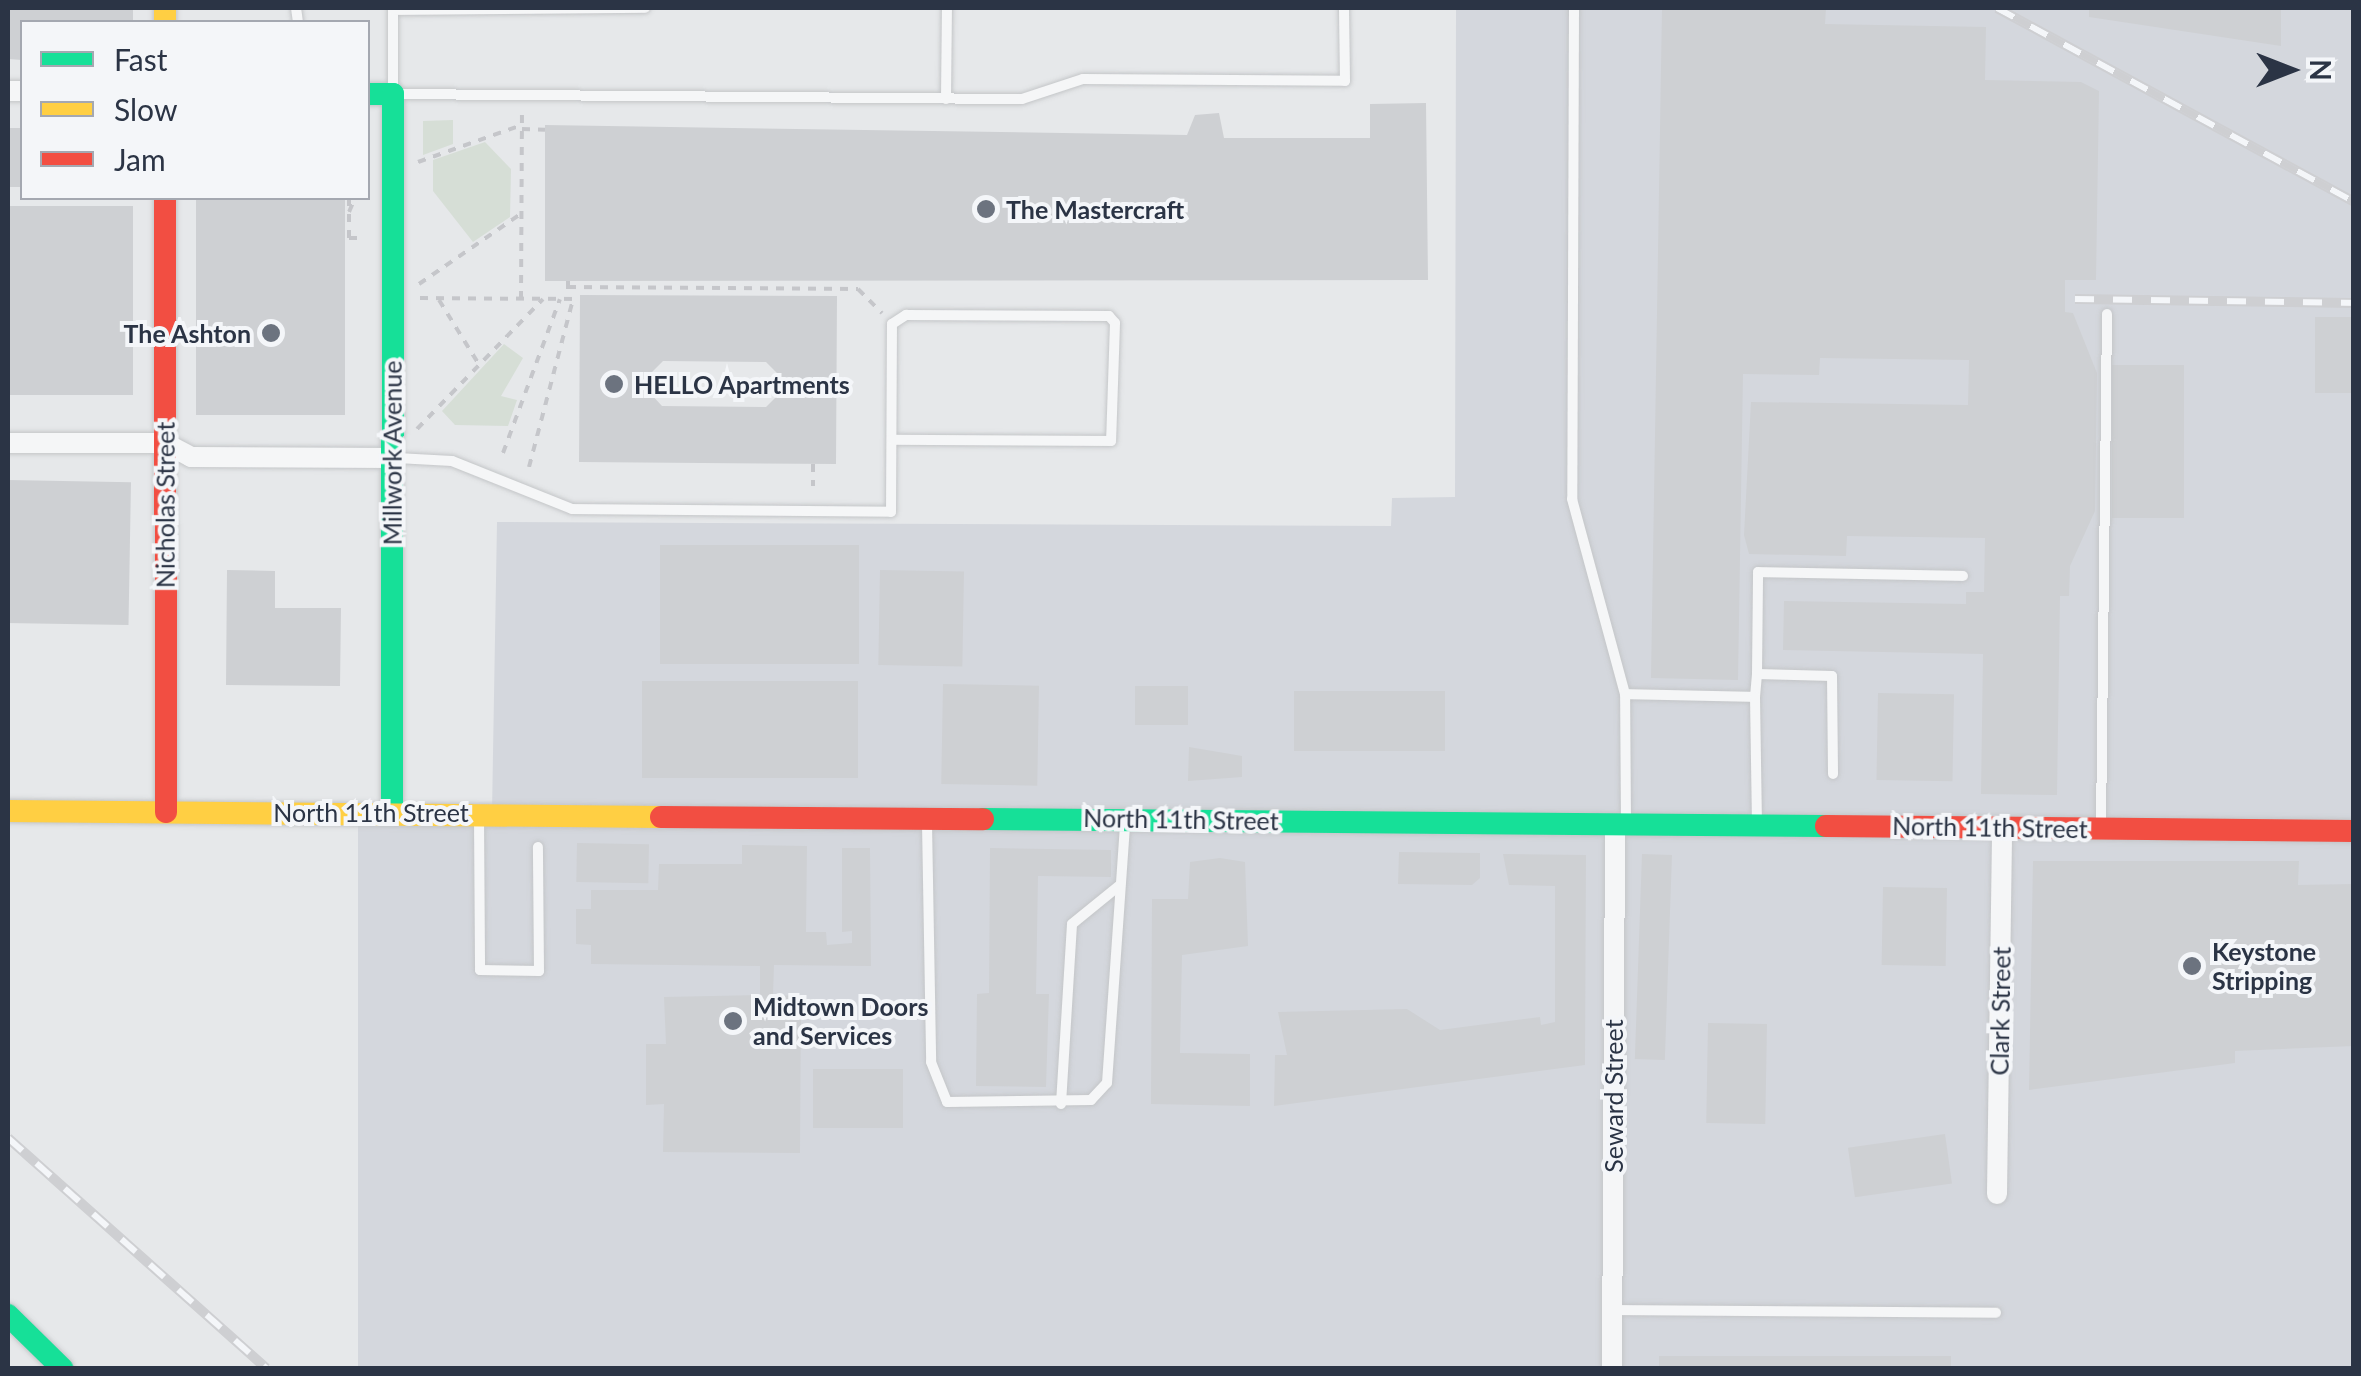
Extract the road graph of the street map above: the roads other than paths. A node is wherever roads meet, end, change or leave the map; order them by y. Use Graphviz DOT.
graph roads {
  1 [pos="645,8"];
  2 [pos="947,8"];
  3 [pos="1344,8"];
  4 [pos="1574,8"];
  5 [pos="393,9"];
  6 [pos="370,94"];
  7 [pos="393,94"];
  8 [pos="946,99"];
  9 [pos="165,200"];
  10 [pos="2106,314"];
  11 [pos="892,440"];
  12 [pos="8,443"];
  13 [pos="165,443"];
  14 [pos="391,458"];
  15 [pos="1963,576"];
  16 [pos="1757,674"];
  17 [pos="1625,694"];
  18 [pos="1755,697"];
  19 [pos="1834,774"];
  20 [pos="8,811"];
  21 [pos="166,812"];
  22 [pos="392,812"];
  23 [pos="479,812"];
  24 [pos="927,816"];
  25 [pos="1126,818"];
  26 [pos="1620,824"];
  27 [pos="1757,825"];
  28 [pos="2002,827"];
  29 [pos="2101,828"];
  30 [pos="2354,830"];
  31 [pos="538,847"];
  32 [pos="1120,885"];
  33 [pos="1061,1104"];
  34 [pos="1997,1194"];
  35 [pos="1612,1310"];
  36 [pos="1996,1313"];
  37 [pos="8,1316"];
  38 [pos="62,1368"];
  39 [pos="1612,1368"];
  1 -- 5 [label="lane"];
  2 -- 8 [label="lane"];
  3 -- 8 [label="lane"];
  4 -- 17 [label="lane"];
  5 -- 7 [label="lane"];
  6 -- 7 [label="main road"];
  7 -- 8 [label="lane"];
  7 -- 14 [label="main road, Millwork Avenue"];
  9 -- 13 [label="main road, Nicholas Street"];
  10 -- 29 [label="lane"];
  11 -- 11 [label="lane"];
  11 -- 14 [label="lane"];
  12 -- 13 [label="street"];
  13 -- 14 [label="street"];
  13 -- 21 [label="main road, Nicholas Street"];
  14 -- 22 [label="main road, Millwork Avenue"];
  15 -- 16 [label="lane"];
  16 -- 18 [label="lane"];
  16 -- 19 [label="lane"];
  17 -- 18 [label="lane"];
  17 -- 26 [label="lane"];
  18 -- 27 [label="lane"];
  20 -- 21 [label="main road, North 11th Street"];
  21 -- 22 [label="main road, North 11th Street"];
  22 -- 23 [label="main road, North 11th Street"];
  23 -- 24 [label="main road, North 11th Street"];
  23 -- 31 [label="lane"];
  24 -- 25 [label="main road, North 11th Street"];
  24 -- 33 [label="lane"];
  25 -- 26 [label="main road, North 11th Street"];
  25 -- 32 [label="lane"];
  26 -- 27 [label="main road, North 11th Street"];
  26 -- 35 [label="street, Seward Street"];
  27 -- 28 [label="main road, North 11th Street"];
  28 -- 29 [label="main road, North 11th Street"];
  28 -- 34 [label="street, Clark Street"];
  29 -- 30 [label="main road, North 11th Street"];
  32 -- 33 [label="lane"];
  32 -- 33 [label="lane"];
  35 -- 36 [label="lane"];
  35 -- 39 [label="street, Seward Street"];
  37 -- 38 [label="main road"];
}
